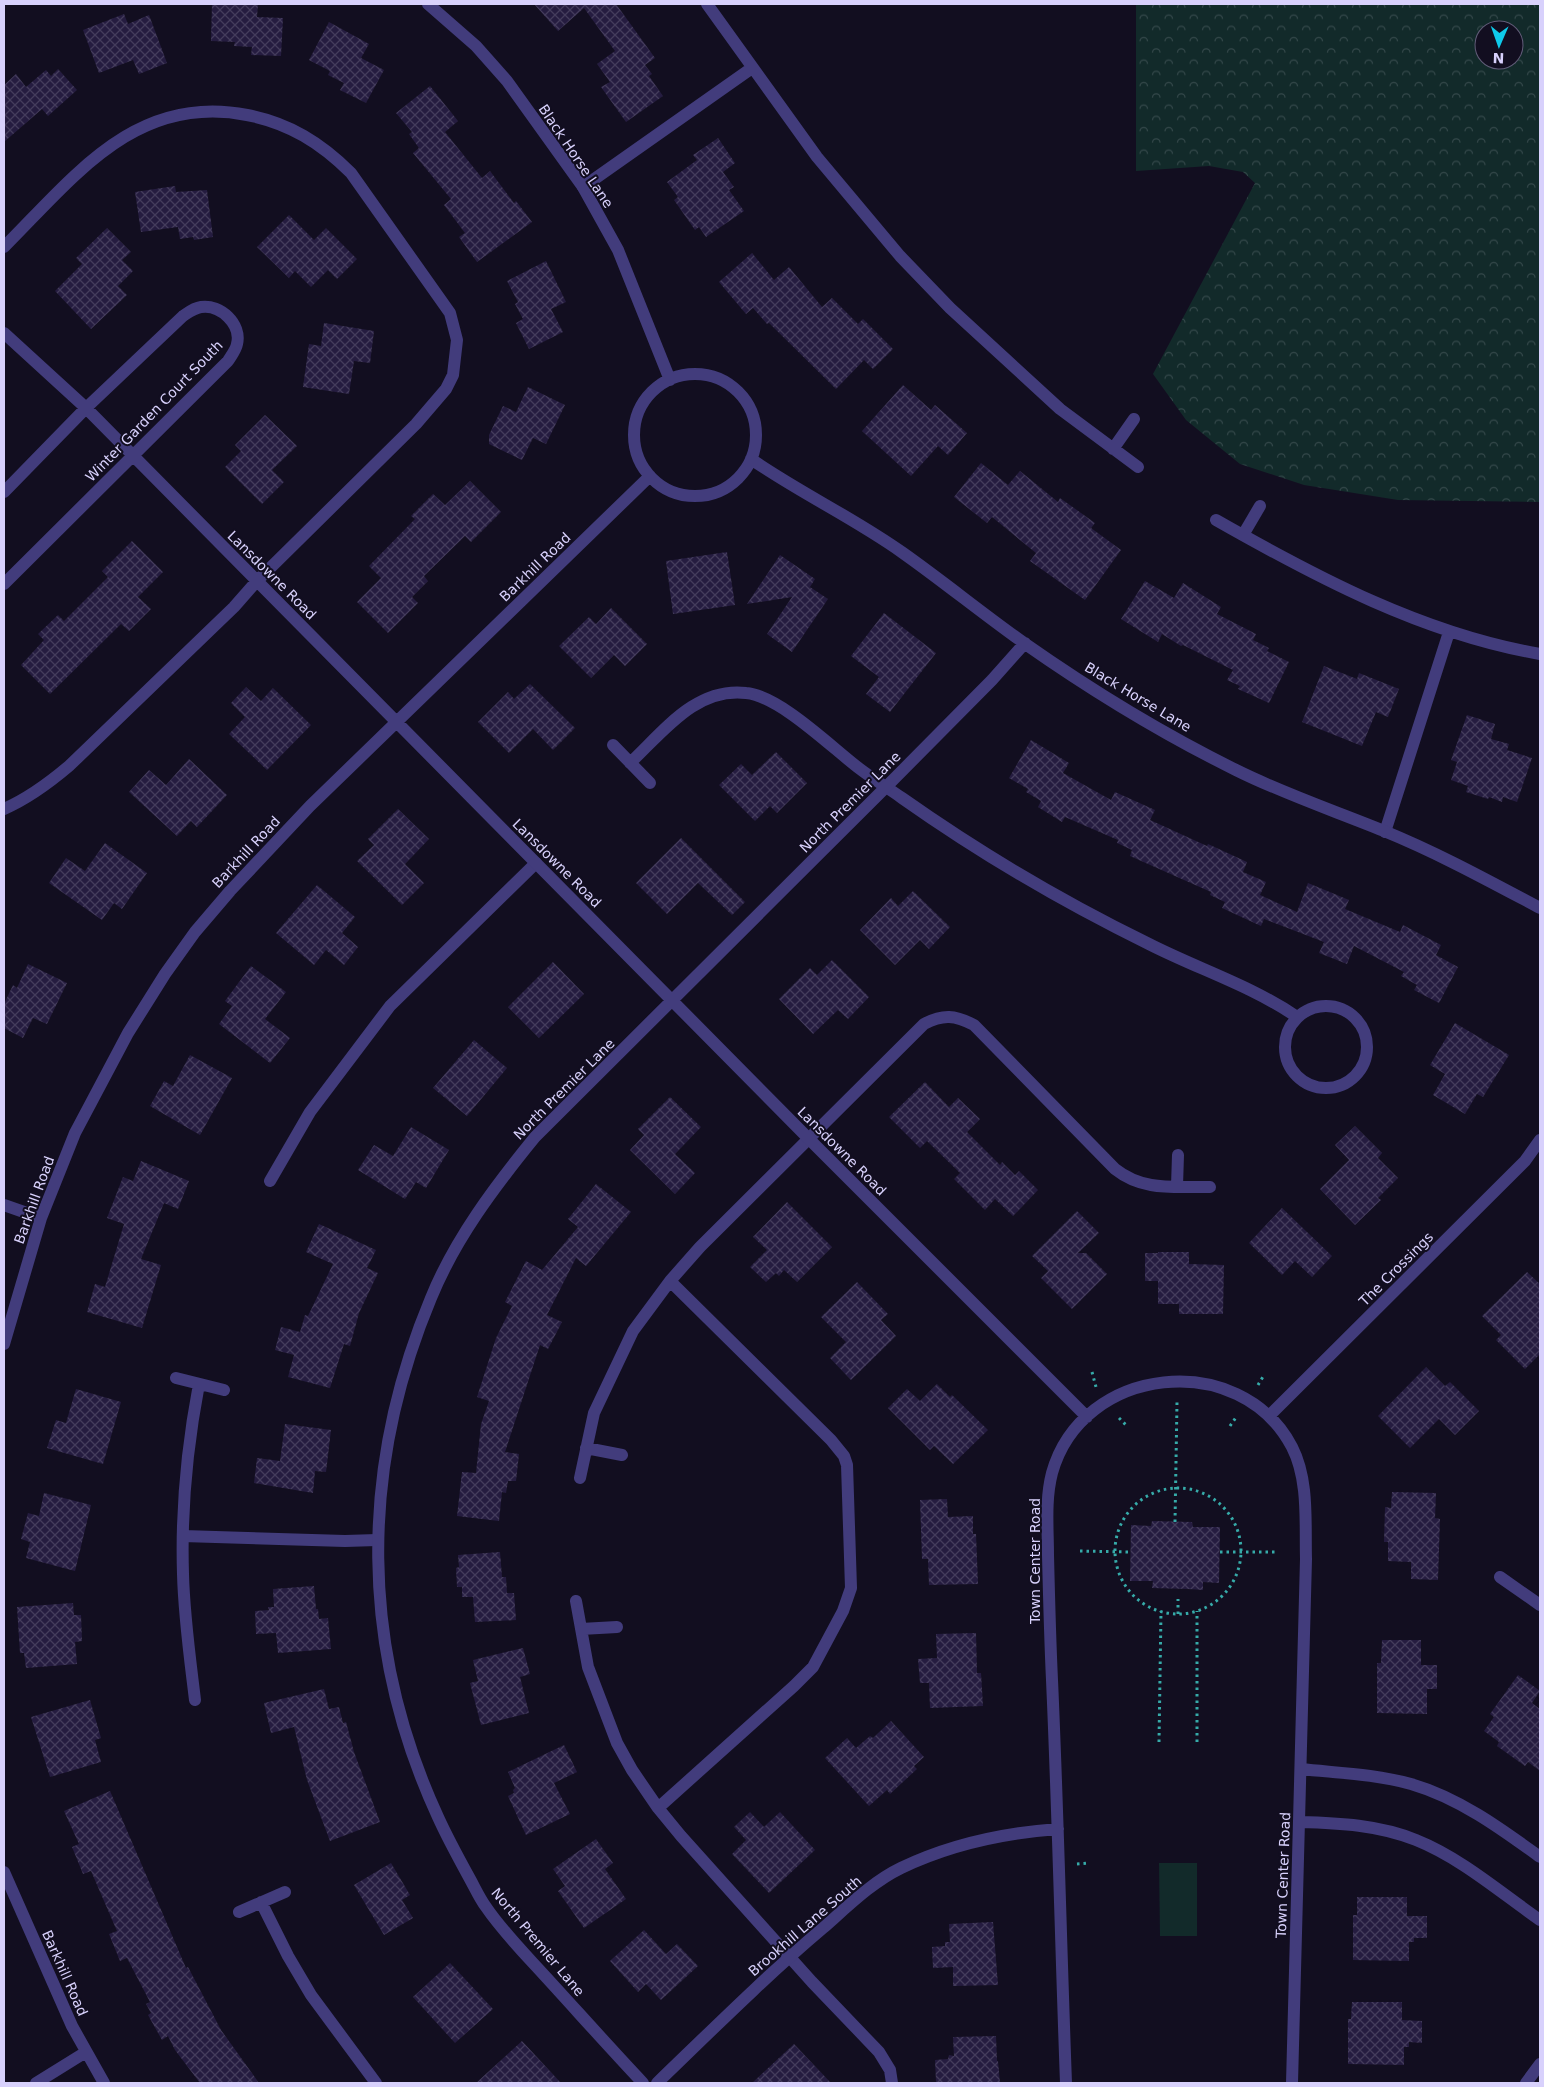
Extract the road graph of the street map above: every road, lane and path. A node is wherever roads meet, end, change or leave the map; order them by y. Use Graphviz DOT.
graph roads {
  1 [pos="428,4"];
  2 [pos="707,4"];
  3 [pos="752,68"];
  4 [pos="583,188"];
  5 [pos="4,247"];
  6 [pos="4,333"];
  7 [pos="670,380"];
  8 [pos="86,408"];
  9 [pos="1134,419"];
  10 [pos="1113,449"];
  11 [pos="133,456"];
  12 [pos="751,459"];
  13 [pos="1138,467"];
  14 [pos="650,476"];
  15 [pos="4,492"];
  16 [pos="1260,506"];
  17 [pos="1216,520"];
  18 [pos="1243,536"];
  19 [pos="256,582"];
  20 [pos="4,584"];
  21 [pos="1449,632"];
  22 [pos="1025,644"];
  23 [pos="1540,654"];
  24 [pos="396,721"];
  25 [pos="612,745"];
  26 [pos="630,763"];
  27 [pos="650,783"];
  28 [pos="886,787"];
  29 [pos="4,809"];
  30 [pos="1385,832"];
  31 [pos="536,863"];
  32 [pos="1540,908"];
  33 [pos="672,1001"];
  34 [pos="1297,1017"];
  35 [pos="808,1139"];
  36 [pos="1540,1140"];
  37 [pos="1178,1155"];
  38 [pos="270,1181"];
  39 [pos="1177,1186"];
  40 [pos="1210,1187"];
  41 [pos="4,1205"];
  42 [pos="41,1218"];
  43 [pos="670,1280"];
  44 [pos="4,1344"];
  45 [pos="1092,1372"];
  46 [pos="1264,1375"];
  47 [pos="176,1378"];
  48 [pos="199,1384"];
  49 [pos="1096,1387"];
  50 [pos="1255,1388"];
  51 [pos="224,1390"];
  52 [pos="1177,1396"];
  53 [pos="1239,1413"];
  54 [pos="1269,1416"];
  55 [pos="1087,1417"];
  56 [pos="1230,1426"];
  57 [pos="586,1448"];
  58 [pos="622,1455"];
  59 [pos="580,1478"];
  60 [pos="1177,1488"];
  61 [pos="1175,1522"];
  62 [pos="183,1536"];
  63 [pos="377,1540"];
  64 [pos="1115,1551"];
  65 [pos="1080,1552"];
  66 [pos="1131,1552"];
  67 [pos="1220,1552"];
  68 [pos="1241,1552"];
  69 [pos="1275,1552"];
  70 [pos="1500,1577"];
  71 [pos="1178,1599"];
  72 [pos="576,1601"];
  73 [pos="1540,1605"];
  74 [pos="1161,1611"];
  75 [pos="1196,1611"];
  76 [pos="1178,1614"];
  77 [pos="616,1627"];
  78 [pos="581,1629"];
  79 [pos="195,1700"];
  80 [pos="1159,1742"];
  81 [pos="1196,1742"];
  82 [pos="1301,1769"];
  83 [pos="658,1808"];
  84 [pos="1300,1822"];
  85 [pos="1058,1829"];
  86 [pos="1540,1857"];
  87 [pos="4,1872"];
  88 [pos="285,1892"];
  89 [pos="261,1902"];
  90 [pos="238,1912"];
  91 [pos="1540,1920"];
  92 [pos="790,1956"];
  93 [pos="86,2052"];
  94 [pos="1540,2064"];
  95 [pos="36,2083"];
  96 [pos="104,2083"];
  97 [pos="376,2083"];
  98 [pos="643,2083"];
  99 [pos="657,2083"];
  100 [pos="892,2083"];
  101 [pos="1066,2083"];
  102 [pos="1292,2083"];
  103 [pos="1526,2083"];
  1 -- 4 [label="street, Black Horse Lane"];
  2 -- 3 [label="street"];
  3 -- 4 [label="street"];
  3 -- 10 [label="street"];
  4 -- 7 [label="street, Black Horse Lane"];
  5 -- 19 [label="street"];
  6 -- 8 [label="street, Lansdowne Road"];
  7 -- 12 [label="street"];
  7 -- 14 [label="street"];
  8 -- 11 [label="street, Lansdowne Road"];
  8 -- 11 [label="street, Winter Garden Court South"];
  8 -- 15 [label="street, Winter Garden Court South"];
  9 -- 10 [label="street"];
  10 -- 13 [label="street"];
  11 -- 19 [label="street, Lansdowne Road"];
  11 -- 20 [label="street, Winter Garden Court South"];
  12 -- 14 [label="street"];
  12 -- 22 [label="street, Black Horse Lane"];
  14 -- 24 [label="street, Barkhill Road"];
  16 -- 18 [label="street"];
  17 -- 18 [label="street"];
  18 -- 21 [label="street"];
  19 -- 24 [label="street, Lansdowne Road"];
  19 -- 29 [label="street"];
  21 -- 23 [label="street"];
  21 -- 30 [label="street"];
  22 -- 28 [label="street, North Premier Lane"];
  22 -- 30 [label="street, Black Horse Lane"];
  24 -- 31 [label="street, Lansdowne Road"];
  24 -- 42 [label="street, Barkhill Road"];
  25 -- 26 [label="street"];
  26 -- 27 [label="street"];
  26 -- 28 [label="street"];
  28 -- 33 [label="street, North Premier Lane"];
  28 -- 34 [label="street"];
  30 -- 32 [label="street, Black Horse Lane"];
  31 -- 33 [label="street, Lansdowne Road"];
  31 -- 38 [label="street"];
  33 -- 35 [label="street, Lansdowne Road"];
  33 -- 63 [label="street, North Premier Lane"];
  34 -- 34 [label="street"];
  35 -- 39 [label="street"];
  35 -- 43 [label="street"];
  35 -- 55 [label="street, Lansdowne Road"];
  36 -- 54 [label="street, The Crossings"];
  37 -- 39 [label="street"];
  39 -- 40 [label="street"];
  41 -- 42 [label="street"];
  42 -- 44 [label="street, Barkhill Road"];
  43 -- 57 [label="street"];
  43 -- 83 [label="street"];
  45 -- 49 [label="path"];
  46 -- 50 [label="path"];
  47 -- 48 [label="street"];
  48 -- 51 [label="street"];
  48 -- 62 [label="street"];
  52 -- 60 [label="path"];
  53 -- 56 [label="path"];
  54 -- 55 [label="street, Town Center Road"];
  54 -- 82 [label="street, Town Center Road"];
  55 -- 85 [label="street, Town Center Road"];
  57 -- 58 [label="street"];
  57 -- 59 [label="street"];
  60 -- 61 [label="path"];
  60 -- 64 [label="path"];
  60 -- 68 [label="path"];
  62 -- 63 [label="street"];
  62 -- 79 [label="street"];
  63 -- 98 [label="street, North Premier Lane"];
  64 -- 65 [label="path"];
  64 -- 66 [label="path"];
  64 -- 74 [label="path"];
  67 -- 68 [label="path"];
  68 -- 69 [label="path"];
  68 -- 75 [label="path"];
  70 -- 73 [label="street"];
  71 -- 76 [label="path"];
  72 -- 78 [label="street"];
  74 -- 76 [label="path"];
  74 -- 80 [label="path"];
  75 -- 76 [label="path"];
  75 -- 81 [label="path"];
  77 -- 78 [label="street"];
  78 -- 83 [label="street"];
  82 -- 84 [label="street, Town Center Road"];
  82 -- 86 [label="street"];
  83 -- 92 [label="street"];
  84 -- 91 [label="street"];
  84 -- 102 [label="street, Town Center Road"];
  85 -- 92 [label="street, Brookhill Lane South"];
  85 -- 101 [label="street, Town Center Road"];
  87 -- 93 [label="street, Barkhill Road"];
  88 -- 89 [label="street"];
  89 -- 90 [label="street"];
  89 -- 97 [label="street"];
  92 -- 99 [label="street, Brookhill Lane South"];
  92 -- 100 [label="street"];
  93 -- 95 [label="street"];
  93 -- 96 [label="street, Barkhill Road"];
  94 -- 103 [label="street"];
}
